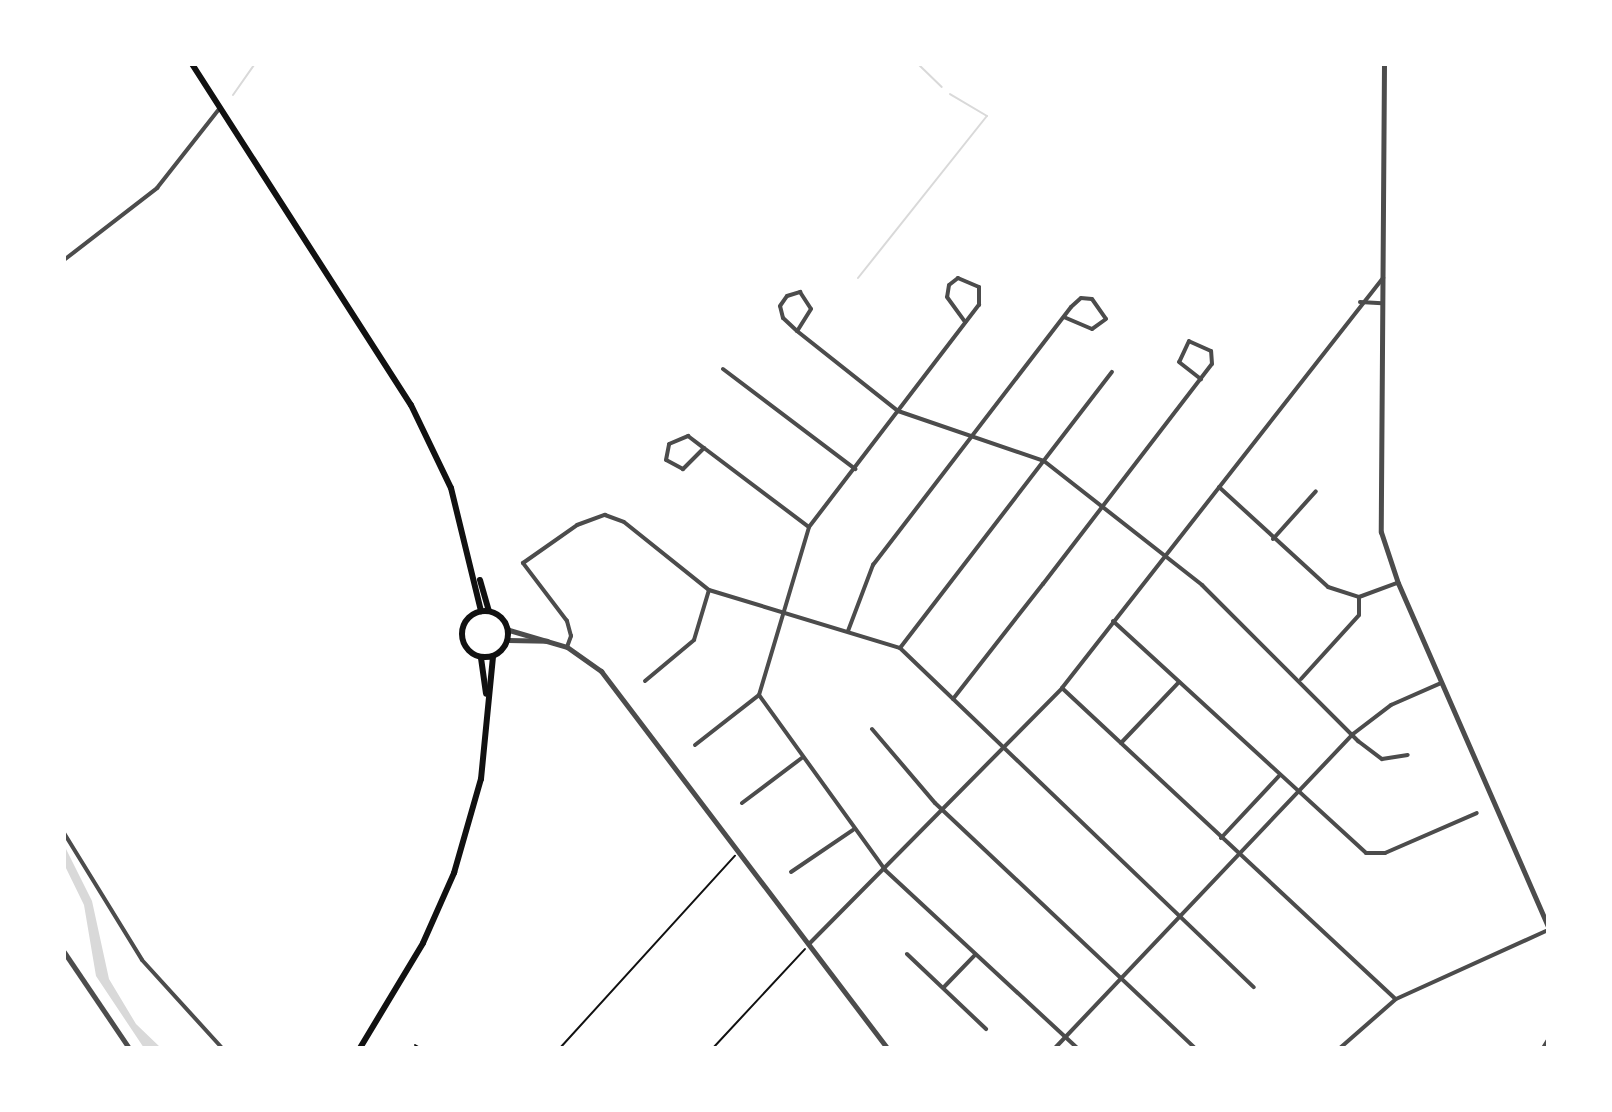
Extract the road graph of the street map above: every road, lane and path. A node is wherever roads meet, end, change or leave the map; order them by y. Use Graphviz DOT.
graph roads {
  1 [pos="192,64"];
  2 [pos="1384,64"];
  3 [pos="220,108"];
  4 [pos="64,260"];
  5 [pos="1383,278"];
  6 [pos="1360,302"];
  7 [pos="1384,303"];
  8 [pos="1064,317"];
  9 [pos="965,322"];
  10 [pos="797,331"];
  11 [pos="723,369"];
  12 [pos="1112,372"];
  13 [pos="1201,379"];
  14 [pos="898,411"];
  15 [pos="972,435"];
  16 [pos="704,448"];
  17 [pos="1044,461"];
  18 [pos="855,469"];
  19 [pos="1219,487"];
  20 [pos="1316,491"];
  21 [pos="1104,505"];
  22 [pos="809,527"];
  23 [pos="1273,539"];
  24 [pos="1166,554"];
  25 [pos="1398,583"];
  26 [pos="709,590"];
  27 [pos="1359,597"];
  28 [pos="485,611"];
  29 [pos="783,612"];
  30 [pos="1113,621"];
  31 [pos="509,630"];
  32 [pos="848,631"];
  33 [pos="508,640"];
  34 [pos="552,641"];
  35 [pos="567,647"];
  36 [pos="900,648"];
  37 [pos="493,657"];
  38 [pos="481,658"];
  39 [pos="1301,679"];
  40 [pos="645,681"];
  41 [pos="1179,682"];
  42 [pos="1441,683"];
  43 [pos="1062,688"];
  44 [pos="759,695"];
  45 [pos="953,699"];
  46 [pos="487,706"];
  47 [pos="872,729"];
  48 [pos="1353,734"];
  49 [pos="1121,743"];
  50 [pos="695,745"];
  51 [pos="1005,750"];
  52 [pos="1408,755"];
  53 [pos="803,757"];
  54 [pos="1279,776"];
  55 [pos="1297,792"];
  56 [pos="742,803"];
  57 [pos="944,811"];
  58 [pos="1477,813"];
  59 [pos="853,830"];
  60 [pos="64,833"];
  61 [pos="1221,838"];
  62 [pos="739,853"];
  63 [pos="1239,854"];
  64 [pos="885,870"];
  65 [pos="791,872"];
  66 [pos="1180,917"];
  67 [pos="1548,928"];
  68 [pos="809,944"];
  69 [pos="64,952"];
  70 [pos="907,954"];
  71 [pos="975,955"];
  72 [pos="1121,978"];
  73 [pos="944,987"];
  74 [pos="1254,987"];
  75 [pos="1396,999"];
  76 [pos="986,1029"];
  77 [pos="1064,1038"];
  78 [pos="1548,1040"];
  79 [pos="415,1045"];
  80 [pos="129,1048"];
  81 [pos="222,1048"];
  82 [pos="360,1048"];
  83 [pos="420,1048"];
  84 [pos="560,1048"];
  85 [pos="713,1048"];
  86 [pos="887,1048"];
  87 [pos="1055,1048"];
  88 [pos="1077,1048"];
  89 [pos="1195,1048"];
  90 [pos="1340,1048"];
  91 [pos="1543,1048"];
  1 -- 3 [label="main road"];
  2 -- 5 [label="street"];
  3 -- 4 [label="street"];
  3 -- 28 [label="main road"];
  5 -- 6 [label="street"];
  5 -- 7 [label="street"];
  6 -- 7 [label="street"];
  6 -- 19 [label="street"];
  7 -- 25 [label="street"];
  8 -- 8 [label="street"];
  8 -- 15 [label="street"];
  9 -- 9 [label="street"];
  9 -- 14 [label="street"];
  10 -- 10 [label="street"];
  10 -- 14 [label="street"];
  11 -- 18 [label="street"];
  12 -- 17 [label="street"];
  13 -- 13 [label="street"];
  13 -- 21 [label="street"];
  14 -- 15 [label="street"];
  14 -- 18 [label="street"];
  15 -- 17 [label="street"];
  15 -- 32 [label="street"];
  16 -- 16 [label="street"];
  16 -- 22 [label="street"];
  17 -- 21 [label="street"];
  17 -- 36 [label="street"];
  18 -- 22 [label="street"];
  19 -- 23 [label="street"];
  19 -- 24 [label="street"];
  20 -- 23 [label="street"];
  21 -- 24 [label="street"];
  21 -- 45 [label="street"];
  22 -- 29 [label="street"];
  23 -- 27 [label="street"];
  24 -- 30 [label="street"];
  24 -- 39 [label="street"];
  25 -- 27 [label="street"];
  25 -- 42 [label="street"];
  26 -- 29 [label="street"];
  26 -- 35 [label="street"];
  26 -- 40 [label="street"];
  27 -- 39 [label="street"];
  28 -- 31 [label="main road"];
  28 -- 38 [label="main road"];
  29 -- 32 [label="street"];
  29 -- 44 [label="street"];
  30 -- 41 [label="street"];
  30 -- 43 [label="street"];
  31 -- 33 [label="main road"];
  31 -- 34 [label="street"];
  32 -- 36 [label="street"];
  33 -- 34 [label="street"];
  33 -- 37 [label="main road"];
  34 -- 35 [label="street"];
  35 -- 62 [label="street"];
  36 -- 45 [label="street"];
  37 -- 38 [label="main road"];
  37 -- 46 [label="main road"];
  38 -- 46 [label="main road"];
  39 -- 48 [label="street"];
  41 -- 49 [label="street"];
  41 -- 54 [label="street"];
  42 -- 48 [label="street"];
  42 -- 67 [label="street"];
  43 -- 49 [label="street"];
  43 -- 51 [label="street"];
  44 -- 50 [label="street"];
  44 -- 53 [label="street"];
  45 -- 51 [label="street"];
  46 -- 82 [label="main road"];
  47 -- 57 [label="street"];
  48 -- 52 [label="street"];
  48 -- 55 [label="street"];
  49 -- 61 [label="street"];
  51 -- 57 [label="street"];
  51 -- 66 [label="street"];
  53 -- 56 [label="street"];
  53 -- 59 [label="street"];
  54 -- 55 [label="street"];
  54 -- 61 [label="street"];
  55 -- 58 [label="street"];
  55 -- 63 [label="street"];
  57 -- 64 [label="street"];
  57 -- 72 [label="street"];
  59 -- 64 [label="street"];
  59 -- 65 [label="street"];
  60 -- 81 [label="street"];
  61 -- 63 [label="street"];
  62 -- 68 [label="street"];
  62 -- 84 [label="path"];
  63 -- 66 [label="street"];
  63 -- 75 [label="street"];
  64 -- 68 [label="street"];
  64 -- 71 [label="street"];
  66 -- 72 [label="street"];
  66 -- 74 [label="street"];
  67 -- 75 [label="street"];
  68 -- 85 [label="path"];
  68 -- 86 [label="street"];
  69 -- 80 [label="street"];
  70 -- 73 [label="street"];
  71 -- 73 [label="street"];
  71 -- 77 [label="street"];
  72 -- 77 [label="street"];
  72 -- 89 [label="street"];
  73 -- 76 [label="street"];
  75 -- 90 [label="street"];
  77 -- 87 [label="street"];
  77 -- 88 [label="street"];
  78 -- 91 [label="street"];
  79 -- 83 [label="path"];
}
